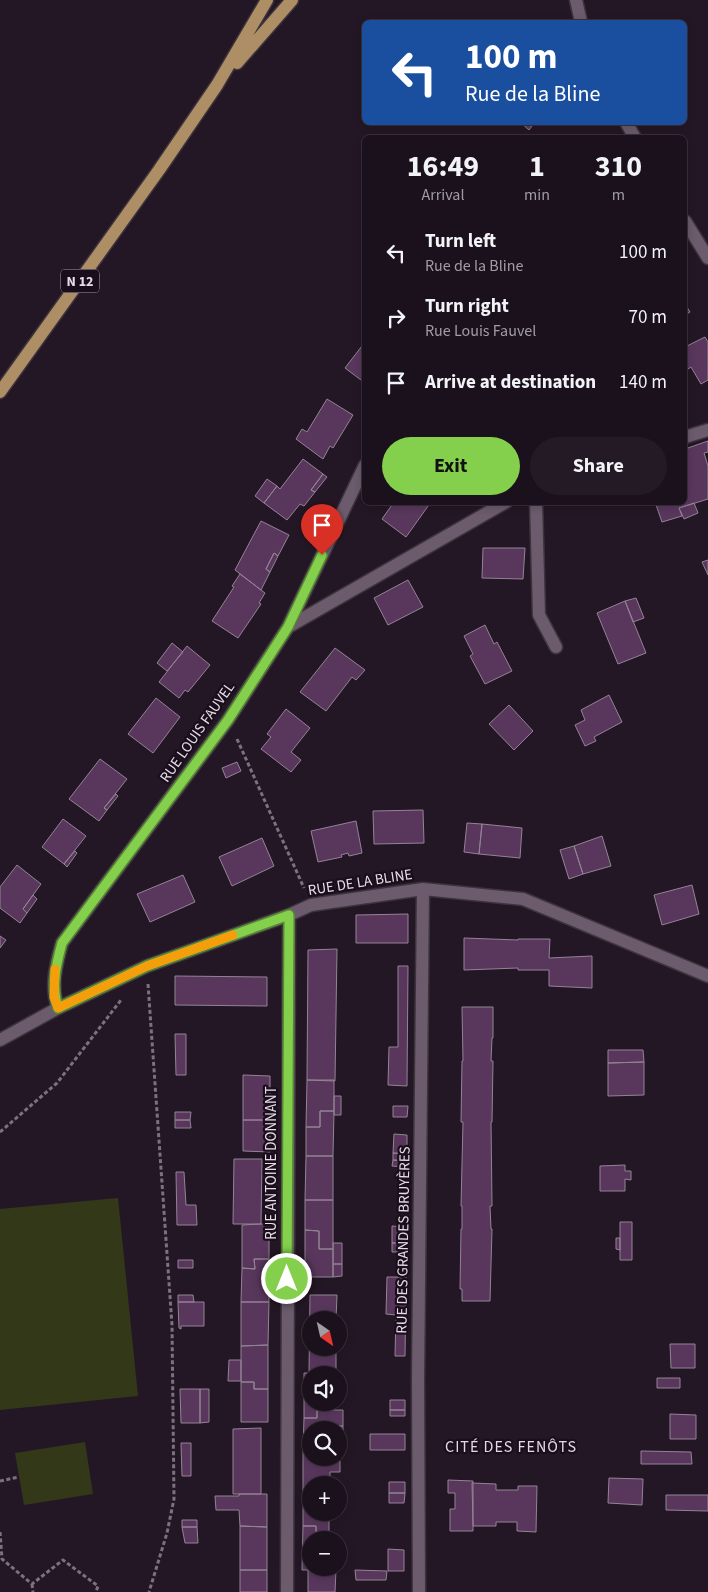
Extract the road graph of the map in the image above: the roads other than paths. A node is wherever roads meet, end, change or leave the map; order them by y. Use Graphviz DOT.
graph roads {
  1 [pos="267,0"];
  2 [pos="292,0"];
  3 [pos="576,0"];
  4 [pos="581,20"];
  5 [pos="217,85"];
  6 [pos="687,224"];
  7 [pos="708,258"];
  8 [pos="0,392"];
  9 [pos="708,430"];
  10 [pos="687,437"];
  11 [pos="362,471"];
  12 [pos="501,505"];
  13 [pos="536,505"];
  14 [pos="288,627"];
  15 [pos="556,647"];
  16 [pos="423,889"];
  17 [pos="289,915"];
  18 [pos="708,976"];
  19 [pos="58,1008"];
  20 [pos="0,1040"];
  21 [pos="287,1592"];
  22 [pos="419,1592"];
  1 -- 5 [label="main road, N 12"];
  2 -- 5 [label="main road, N 12"];
  3 -- 4 [label="street"];
  5 -- 8 [label="main road, N 12"];
  6 -- 7 [label="street"];
  9 -- 10 [label="street"];
  11 -- 14 [label="street, RUE LOUIS FAUVEL"];
  12 -- 14 [label="street"];
  13 -- 15 [label="street"];
  14 -- 19 [label="street, RUE LOUIS FAUVEL"];
  16 -- 17 [label="street, RUE DE LA BLINE"];
  16 -- 18 [label="street, RUE DE LA BLINE"];
  16 -- 22 [label="street, RUE DES GRANDES BRUYÈRES"];
  17 -- 19 [label="street, RUE DE LA BLINE"];
  17 -- 21 [label="street, RUE ANTOINE DONNANT"];
  19 -- 20 [label="street, RUE DE LA BLINE"];
}
